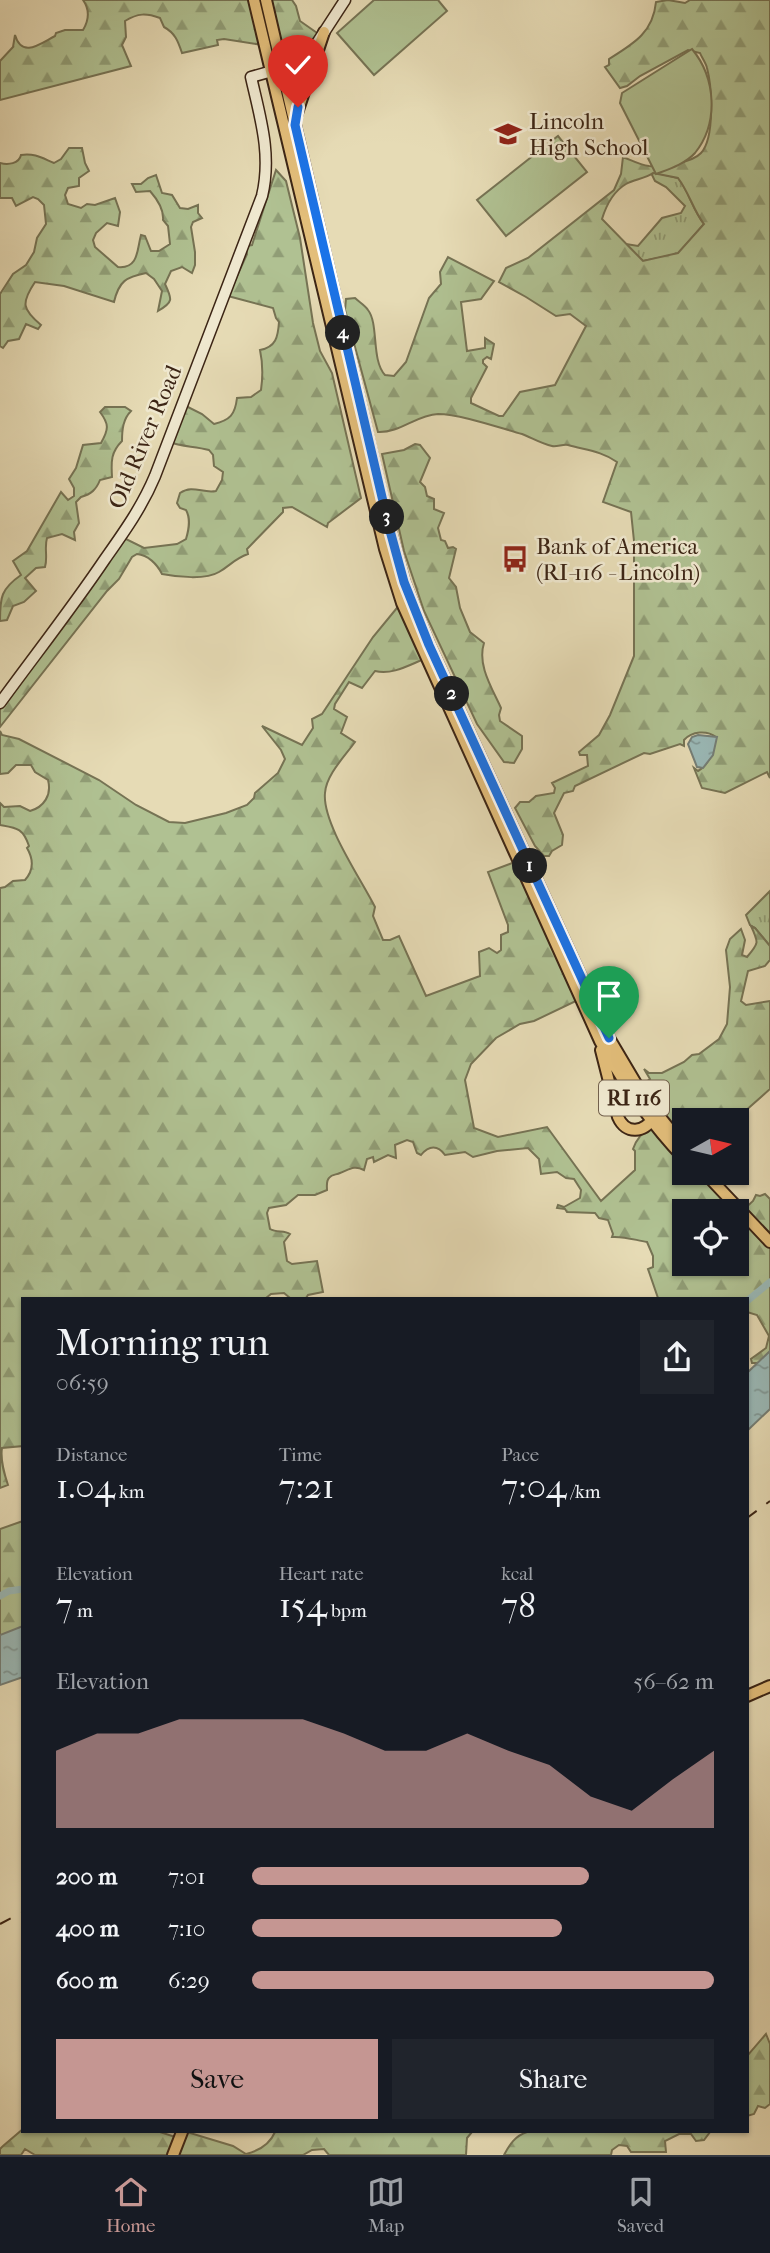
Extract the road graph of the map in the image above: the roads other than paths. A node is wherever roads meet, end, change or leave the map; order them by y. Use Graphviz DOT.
graph roads {
  1 [pos="254,0"];
  2 [pos="266,0"];
  3 [pos="345,0"];
  4 [pos="324,32"];
  5 [pos="277,70"];
  6 [pos="295,125"];
  7 [pos="0,703"];
  8 [pos="534,886"];
  9 [pos="595,1030"];
  10 [pos="653,1116"];
  11 [pos="672,1135"];
  12 [pos="672,1142"];
  13 [pos="716,1185"];
  14 [pos="770,1242"];
  15 [pos="770,1686"];
  16 [pos="749,1695"];
  17 [pos="181,2133"];
  18 [pos="173,2155"];
  1 -- 5 [label="main road, RI 116"];
  2 -- 5 [label="main road, RI 116"];
  3 -- 4 [label="main road"];
  4 -- 5 [label="main road"];
  4 -- 6 [label="main road"];
  5 -- 6 [label="main road, RI 116"];
  5 -- 7 [label="main road, Old River Road"];
  5 -- 8 [label="main road, RI 116"];
  6 -- 8 [label="main road, RI 116"];
  8 -- 9 [label="main road, RI 116"];
  8 -- 10 [label="main road, RI 116"];
  9 -- 10 [label="main road, RI 116"];
  9 -- 10 [label="main road"];
  10 -- 11 [label="main road, RI 116"];
  10 -- 12 [label="main road, RI 116"];
  13 -- 14 [label="main road"];
  15 -- 16 [label="main road"];
  17 -- 18 [label="main road"];
}
